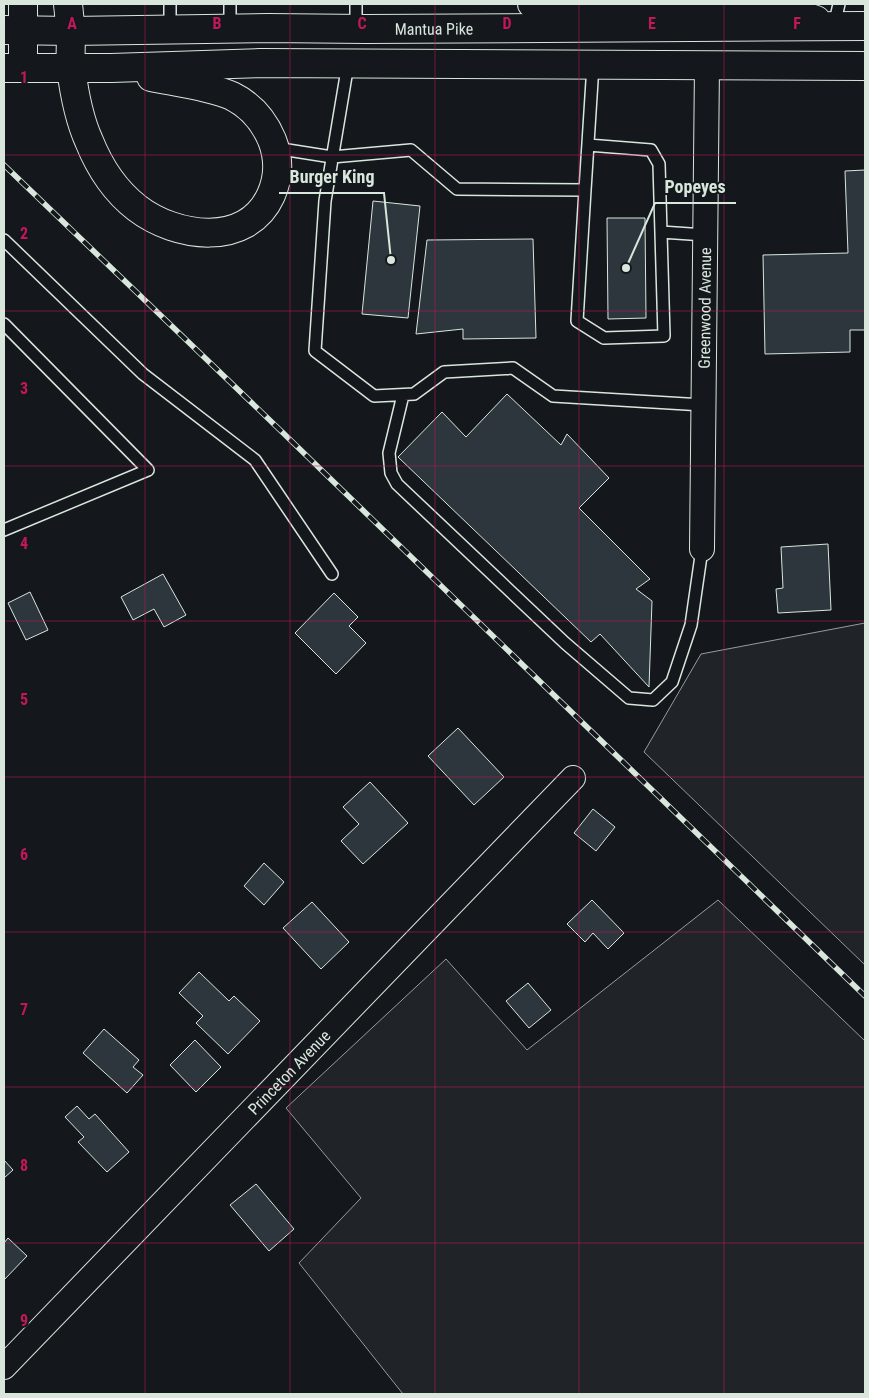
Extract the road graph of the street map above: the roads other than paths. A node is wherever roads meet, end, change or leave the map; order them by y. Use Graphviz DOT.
graph roads {
  1 [pos="68,4"];
  2 [pos="532,4"];
  3 [pos="603,5"];
  4 [pos="705,5"];
  5 [pos="836,15"];
  6 [pos="170,16"];
  7 [pos="230,16"];
  8 [pos="356,16"];
  9 [pos="17,21"];
  10 [pos="865,26"];
  11 [pos="71,31"];
  12 [pos="348,64"];
  13 [pos="594,65"];
  14 [pos="707,65"];
  15 [pos="71,66"];
  16 [pos="865,66"];
  17 [pos="13,68"];
  18 [pos="111,68"];
  19 [pos="588,146"];
  20 [pos="275,148"];
  21 [pos="332,157"];
  22 [pos="585,190"];
  23 [pos="661,232"];
  24 [pos="705,235"];
  25 [pos="4,240"];
  26 [pos="4,324"];
  27 [pos="403,394"];
  28 [pos="704,405"];
  29 [pos="4,530"];
  30 [pos="702,549"];
  31 [pos="332,574"];
  32 [pos="573,778"];
  33 [pos="4,1367"];
  1 -- 11 [label="main road"];
  2 -- 3 [label="main road"];
  3 -- 4 [label="main road"];
  4 -- 5 [label="main road"];
  5 -- 8 [label="main road, Mantua Pike"];
  5 -- 10 [label="main road, Mantua Pike"];
  6 -- 7 [label="main road, Mantua Pike"];
  6 -- 11 [label="main road, Mantua Pike"];
  7 -- 8 [label="main road, Mantua Pike"];
  9 -- 11 [label="main road, Mantua Pike"];
  9 -- 17 [label="main road"];
  11 -- 15 [label="main road"];
  12 -- 13 [label="main road"];
  12 -- 18 [label="main road"];
  12 -- 21 [label="lane"];
  13 -- 14 [label="main road"];
  13 -- 19 [label="lane"];
  14 -- 16 [label="main road"];
  14 -- 24 [label="street, Greenwood Avenue"];
  15 -- 17 [label="main road"];
  15 -- 18 [label="main road"];
  15 -- 20 [label="main road"];
  18 -- 20 [label="main road"];
  19 -- 22 [label="lane"];
  19 -- 23 [label="lane"];
  20 -- 21 [label="lane"];
  21 -- 22 [label="lane"];
  21 -- 27 [label="lane"];
  22 -- 23 [label="lane"];
  23 -- 24 [label="lane"];
  24 -- 28 [label="street, Greenwood Avenue"];
  25 -- 31 [label="lane"];
  26 -- 29 [label="lane"];
  27 -- 28 [label="lane"];
  27 -- 30 [label="lane"];
  28 -- 30 [label="street, Greenwood Avenue"];
  32 -- 33 [label="street, Princeton Avenue"];
}
